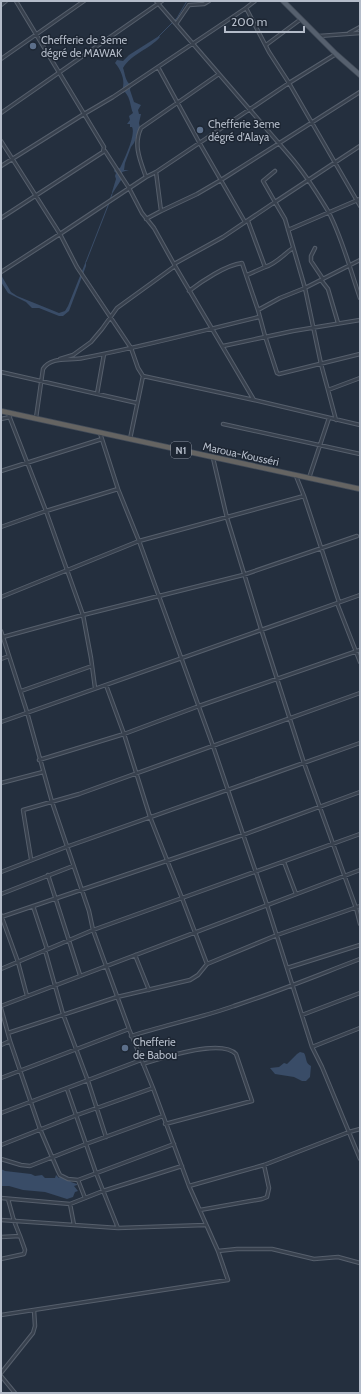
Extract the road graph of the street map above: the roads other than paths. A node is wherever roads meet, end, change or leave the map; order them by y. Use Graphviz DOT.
graph roads {
  1 [pos="5,1"];
  2 [pos="16,1"];
  3 [pos="84,1"];
  4 [pos="156,1"];
  5 [pos="162,1"];
  6 [pos="209,1"];
  7 [pos="255,1"];
  8 [pos="283,1"];
  9 [pos="158,4"];
  10 [pos="1,5"];
  11 [pos="246,8"];
  12 [pos="301,19"];
  13 [pos="176,24"];
  14 [pos="360,27"];
  15 [pos="360,33"];
  16 [pos="36,34"];
  17 [pos="347,34"];
  18 [pos="318,36"];
  19 [pos="192,43"];
  20 [pos="266,45"];
  21 [pos="336,54"];
  22 [pos="1,59"];
  23 [pos="158,67"];
  24 [pos="60,73"];
  25 [pos="219,74"];
  26 [pos="360,75"];
  27 [pos="289,83"];
  28 [pos="360,92"];
  29 [pos="178,102"];
  30 [pos="249,109"];
  31 [pos="1,113"];
  32 [pos="84,114"];
  33 [pos="312,123"];
  34 [pos="1,141"];
  35 [pos="199,142"];
  36 [pos="278,143"];
  37 [pos="360,146"];
  38 [pos="104,150"];
  39 [pos="12,160"];
  40 [pos="335,163"];
  41 [pos="1,166"];
  42 [pos="156,172"];
  43 [pos="275,172"];
  44 [pos="146,177"];
  45 [pos="221,180"];
  46 [pos="309,180"];
  47 [pos="129,188"];
  48 [pos="36,196"];
  49 [pos="359,200"];
  50 [pos="275,202"];
  51 [pos="360,206"];
  52 [pos="161,211"];
  53 [pos="328,212"];
  54 [pos="1,218"];
  55 [pos="146,219"];
  56 [pos="246,221"];
  57 [pos="288,230"];
  58 [pos="60,234"];
  59 [pos="293,248"];
  60 [pos="315,248"];
  61 [pos="360,260"];
  62 [pos="349,265"];
  63 [pos="175,266"];
  64 [pos="265,267"];
  65 [pos="1,272"];
  66 [pos="247,275"];
  67 [pos="322,279"];
  68 [pos="306,288"];
  69 [pos="189,291"];
  70 [pos="360,298"];
  71 [pos="258,310"];
  72 [pos="111,317"];
  73 [pos="260,317"];
  74 [pos="360,320"];
  75 [pos="338,323"];
  76 [pos="314,327"];
  77 [pos="211,328"];
  78 [pos="265,336"];
  79 [pos="223,346"];
  80 [pos="131,348"];
  81 [pos="104,354"];
  82 [pos="360,354"];
  83 [pos="60,359"];
  84 [pos="321,364"];
  85 [pos="1,372"];
  86 [pos="143,376"];
  87 [pos="360,378"];
  88 [pos="42,381"];
  89 [pos="328,390"];
  90 [pos="97,394"];
  91 [pos="254,400"];
  92 [pos="137,403"];
  93 [pos="1,411"];
  94 [pos="9,415"];
  95 [pos="329,418"];
  96 [pos="1,419"];
  97 [pos="36,419"];
  98 [pos="336,420"];
  99 [pos="223,424"];
  100 [pos="360,425"];
  101 [pos="100,433"];
  102 [pos="102,439"];
  103 [pos="130,439"];
  104 [pos="319,445"];
  105 [pos="360,454"];
  106 [pos="213,457"];
  107 [pos="28,462"];
  108 [pos="1,471"];
  109 [pos="296,475"];
  110 [pos="309,478"];
  111 [pos="118,488"];
  112 [pos="360,489"];
  113 [pos="304,496"];
  114 [pos="46,511"];
  115 [pos="227,518"];
  116 [pos="1,527"];
  117 [pos="358,536"];
  118 [pos="139,542"];
  119 [pos="321,549"];
  120 [pos="67,570"];
  121 [pos="243,575"];
  122 [pos="360,595"];
  123 [pos="1,596"];
  124 [pos="160,597"];
  125 [pos="338,602"];
  126 [pos="83,615"];
  127 [pos="260,629"];
  128 [pos="1,631"];
  129 [pos="3,637"];
  130 [pos="360,650"];
  131 [pos="356,651"];
  132 [pos="9,656"];
  133 [pos="182,658"];
  134 [pos="1,659"];
  135 [pos="360,662"];
  136 [pos="92,666"];
  137 [pos="277,679"];
  138 [pos="106,685"];
  139 [pos="95,688"];
  140 [pos="20,691"];
  141 [pos="360,693"];
  142 [pos="199,706"];
  143 [pos="27,712"];
  144 [pos="290,718"];
  145 [pos="1,722"];
  146 [pos="124,734"];
  147 [pos="360,743"];
  148 [pos="213,746"];
  149 [pos="39,760"];
  150 [pos="304,763"];
  151 [pos="43,772"];
  152 [pos="137,773"];
  153 [pos="1,783"];
  154 [pos="228,790"];
  155 [pos="360,792"];
  156 [pos="52,802"];
  157 [pos="319,807"];
  158 [pos="150,817"];
  159 [pos="360,834"];
  160 [pos="243,835"];
  161 [pos="332,844"];
  162 [pos="66,847"];
  163 [pos="31,859"];
  164 [pos="168,861"];
  165 [pos="284,862"];
  166 [pos="73,866"];
  167 [pos="360,870"];
  168 [pos="1,872"];
  169 [pos="256,872"];
  170 [pos="48,875"];
  171 [pos="344,876"];
  172 [pos="81,889"];
  173 [pos="1,894"];
  174 [pos="296,894"];
  175 [pos="56,898"];
  176 [pos="182,898"];
  177 [pos="267,905"];
  178 [pos="33,906"];
  179 [pos="360,906"];
  180 [pos="356,908"];
  181 [pos="1,917"];
  182 [pos="360,924"];
  183 [pos="93,930"];
  184 [pos="196,932"];
  185 [pos="277,935"];
  186 [pos="69,941"];
  187 [pos="360,945"];
  188 [pos="46,950"];
  189 [pos="135,955"];
  190 [pos="360,959"];
  191 [pos="18,962"];
  192 [pos="207,964"];
  193 [pos="106,966"];
  194 [pos="288,968"];
  195 [pos="1,969"];
  196 [pos="80,975"];
  197 [pos="293,985"];
  198 [pos="54,986"];
  199 [pos="149,990"];
  200 [pos="360,993"];
  201 [pos="27,996"];
  202 [pos="117,997"];
  203 [pos="1,1007"];
  204 [pos="63,1014"];
  205 [pos="302,1015"];
  206 [pos="360,1028"];
  207 [pos="129,1029"];
  208 [pos="8,1033"];
  209 [pos="132,1036"];
  210 [pos="10,1041"];
  211 [pos="1,1045"];
  212 [pos="312,1047"];
  213 [pos="75,1049"];
  214 [pos="141,1060"];
  215 [pos="143,1064"];
  216 [pos="20,1070"];
  217 [pos="1,1078"];
  218 [pos="88,1081"];
  219 [pos="153,1088"];
  220 [pos="67,1089"];
  221 [pos="31,1101"];
  222 [pos="97,1107"];
  223 [pos="1,1113"];
  224 [pos="77,1115"];
  225 [pos="163,1116"];
  226 [pos="165,1124"];
  227 [pos="40,1129"];
  228 [pos="360,1129"];
  229 [pos="349,1132"];
  230 [pos="106,1137"];
  231 [pos="86,1144"];
  232 [pos="174,1144"];
  233 [pos="1,1145"];
  234 [pos="52,1157"];
  235 [pos="1,1159"];
  236 [pos="360,1159"];
  237 [pos="264,1165"];
  238 [pos="182,1166"];
  239 [pos="96,1173"];
  240 [pos="78,1180"];
  241 [pos="189,1186"];
  242 [pos="103,1191"];
  243 [pos="1,1198"];
  244 [pos="85,1198"];
  245 [pos="8,1199"];
  246 [pos="70,1204"];
  247 [pos="200,1210"];
  248 [pos="1,1220"];
  249 [pos="14,1221"];
  250 [pos="74,1225"];
  251 [pos="205,1225"];
  252 [pos="118,1228"];
  253 [pos="20,1236"];
  254 [pos="1,1237"];
  255 [pos="218,1251"];
  256 [pos="1,1259"];
  257 [pos="360,1263"];
  258 [pos="34,1310"];
  259 [pos="1,1315"];
  260 [pos="1,1373"];
  261 [pos="1,1376"];
  262 [pos="15,1393"];
  1 -- 10 [label="street"];
  2 -- 16 [label="street"];
  3 -- 16 [label="street"];
  4 -- 9 [label="street"];
  5 -- 9 [label="street"];
  6 -- 13 [label="street"];
  7 -- 11 [label="street"];
  8 -- 12 [label="main road"];
  9 -- 13 [label="street"];
  9 -- 24 [label="street"];
  11 -- 19 [label="street"];
  11 -- 20 [label="street"];
  12 -- 18 [label="main road"];
  12 -- 20 [label="street"];
  13 -- 19 [label="street"];
  14 -- 17 [label="street"];
  15 -- 17 [label="street"];
  16 -- 22 [label="street"];
  16 -- 24 [label="street"];
  17 -- 18 [label="street"];
  18 -- 21 [label="main road"];
  19 -- 23 [label="street"];
  19 -- 25 [label="street"];
  20 -- 27 [label="street"];
  21 -- 26 [label="main road"];
  21 -- 27 [label="street"];
  23 -- 29 [label="street"];
  23 -- 32 [label="street"];
  24 -- 31 [label="street"];
  24 -- 32 [label="street"];
  25 -- 29 [label="street"];
  25 -- 30 [label="street"];
  27 -- 30 [label="street"];
  27 -- 33 [label="street"];
  28 -- 33 [label="street"];
  29 -- 35 [label="street"];
  29 -- 44 [label="street"];
  30 -- 35 [label="street"];
  30 -- 36 [label="street"];
  32 -- 38 [label="street"];
  32 -- 39 [label="street"];
  33 -- 36 [label="street"];
  33 -- 40 [label="street"];
  34 -- 39 [label="street"];
  35 -- 42 [label="street"];
  35 -- 45 [label="street"];
  36 -- 45 [label="street"];
  36 -- 46 [label="street"];
  37 -- 40 [label="street"];
  38 -- 47 [label="street"];
  38 -- 48 [label="street"];
  39 -- 41 [label="street"];
  39 -- 48 [label="street"];
  40 -- 46 [label="street"];
  40 -- 49 [label="street"];
  42 -- 44 [label="street"];
  42 -- 52 [label="street"];
  43 -- 50 [label="street"];
  44 -- 47 [label="street"];
  45 -- 52 [label="street"];
  45 -- 56 [label="street"];
  46 -- 50 [label="street"];
  46 -- 53 [label="street"];
  47 -- 55 [label="street"];
  47 -- 58 [label="street"];
  48 -- 54 [label="street"];
  48 -- 58 [label="street"];
  49 -- 51 [label="street"];
  49 -- 53 [label="street"];
  50 -- 56 [label="street"];
  50 -- 57 [label="street"];
  52 -- 55 [label="street"];
  53 -- 57 [label="street"];
  53 -- 62 [label="street"];
  55 -- 63 [label="street"];
  56 -- 63 [label="street"];
  56 -- 64 [label="street"];
  57 -- 59 [label="street"];
  58 -- 65 [label="street"];
  58 -- 72 [label="street"];
  59 -- 64 [label="street"];
  59 -- 68 [label="street"];
  60 -- 67 [label="street"];
  61 -- 62 [label="street"];
  62 -- 67 [label="street"];
  62 -- 70 [label="street"];
  63 -- 69 [label="street"];
  63 -- 72 [label="street"];
  64 -- 66 [label="street"];
  66 -- 69 [label="street"];
  66 -- 71 [label="street"];
  67 -- 68 [label="street"];
  67 -- 75 [label="street"];
  68 -- 71 [label="street"];
  68 -- 76 [label="street"];
  69 -- 77 [label="street"];
  71 -- 73 [label="street"];
  72 -- 80 [label="street"];
  72 -- 83 [label="street"];
  73 -- 77 [label="street"];
  73 -- 78 [label="street"];
  74 -- 75 [label="street"];
  75 -- 76 [label="street"];
  76 -- 78 [label="street"];
  76 -- 84 [label="street"];
  77 -- 79 [label="street"];
  77 -- 80 [label="street"];
  78 -- 79 [label="street"];
  78 -- 84 [label="street"];
  79 -- 91 [label="street"];
  80 -- 81 [label="street"];
  80 -- 86 [label="street"];
  81 -- 83 [label="street"];
  81 -- 90 [label="street"];
  82 -- 84 [label="street"];
  83 -- 88 [label="street"];
  84 -- 89 [label="street"];
  85 -- 88 [label="street"];
  86 -- 91 [label="street"];
  86 -- 92 [label="street"];
  87 -- 89 [label="street"];
  88 -- 90 [label="street"];
  88 -- 97 [label="street"];
  89 -- 98 [label="street"];
  90 -- 92 [label="street"];
  91 -- 95 [label="street"];
  92 -- 103 [label="street"];
  93 -- 94 [label="highway, Maroua-Kousséri / N1"];
  94 -- 96 [label="street"];
  94 -- 97 [label="highway, Maroua-Kousséri / N1"];
  94 -- 107 [label="street"];
  95 -- 98 [label="street"];
  95 -- 104 [label="street"];
  97 -- 101 [label="highway, Maroua-Kousséri / N1"];
  98 -- 100 [label="street"];
  99 -- 104 [label="street"];
  101 -- 102 [label="street"];
  101 -- 103 [label="highway, Maroua-Kousséri / N1"];
  102 -- 107 [label="street"];
  102 -- 111 [label="street"];
  103 -- 106 [label="highway, Maroua-Kousséri / N1"];
  104 -- 105 [label="street"];
  104 -- 110 [label="street"];
  106 -- 109 [label="highway, Maroua-Kousséri / N1"];
  106 -- 115 [label="street"];
  107 -- 108 [label="street"];
  107 -- 114 [label="street"];
  109 -- 110 [label="highway, Maroua-Kousséri / N1"];
  109 -- 113 [label="street"];
  110 -- 112 [label="highway, Maroua-Kousséri / N1"];
  111 -- 114 [label="street"];
  111 -- 118 [label="street"];
  113 -- 115 [label="street"];
  113 -- 119 [label="street"];
  114 -- 116 [label="street"];
  114 -- 120 [label="street"];
  115 -- 118 [label="street"];
  115 -- 121 [label="street"];
  117 -- 119 [label="street"];
  118 -- 120 [label="street"];
  118 -- 124 [label="street"];
  119 -- 121 [label="street"];
  119 -- 125 [label="street"];
  120 -- 123 [label="street"];
  120 -- 126 [label="street"];
  121 -- 124 [label="street"];
  121 -- 127 [label="street"];
  122 -- 125 [label="street"];
  124 -- 126 [label="street"];
  124 -- 133 [label="street"];
  125 -- 127 [label="street"];
  125 -- 131 [label="street"];
  126 -- 129 [label="street"];
  126 -- 136 [label="street"];
  127 -- 133 [label="street"];
  127 -- 137 [label="street"];
  128 -- 129 [label="street"];
  129 -- 132 [label="street"];
  130 -- 131 [label="street"];
  131 -- 135 [label="street"];
  131 -- 137 [label="street"];
  132 -- 134 [label="street"];
  132 -- 140 [label="street"];
  133 -- 138 [label="street"];
  133 -- 142 [label="street"];
  136 -- 139 [label="street"];
  136 -- 140 [label="street"];
  137 -- 142 [label="street"];
  137 -- 144 [label="street"];
  138 -- 139 [label="street"];
  138 -- 146 [label="street"];
  139 -- 143 [label="street"];
  140 -- 143 [label="street"];
  141 -- 144 [label="street"];
  142 -- 146 [label="street"];
  142 -- 148 [label="street"];
  143 -- 145 [label="street"];
  143 -- 149 [label="street"];
  144 -- 148 [label="street"];
  144 -- 150 [label="street"];
  146 -- 149 [label="street"];
  146 -- 152 [label="street"];
  147 -- 150 [label="street"];
  148 -- 152 [label="street"];
  148 -- 154 [label="street"];
  149 -- 151 [label="street"];
  150 -- 154 [label="street"];
  150 -- 157 [label="street"];
  151 -- 153 [label="street"];
  151 -- 156 [label="street"];
  152 -- 156 [label="street"];
  152 -- 158 [label="street"];
  154 -- 158 [label="street"];
  154 -- 160 [label="street"];
  155 -- 157 [label="street"];
  156 -- 162 [label="street"];
  156 -- 163 [label="street"];
  157 -- 160 [label="street"];
  157 -- 161 [label="street"];
  158 -- 162 [label="street"];
  158 -- 164 [label="street"];
  159 -- 161 [label="street"];
  160 -- 164 [label="street"];
  160 -- 169 [label="street"];
  161 -- 165 [label="street"];
  161 -- 171 [label="street"];
  162 -- 163 [label="street"];
  162 -- 166 [label="street"];
  163 -- 168 [label="street"];
  164 -- 172 [label="street"];
  164 -- 176 [label="street"];
  165 -- 169 [label="street"];
  165 -- 174 [label="street"];
  166 -- 170 [label="street"];
  166 -- 172 [label="street"];
  167 -- 171 [label="street"];
  169 -- 176 [label="street"];
  169 -- 177 [label="street"];
  170 -- 173 [label="street"];
  170 -- 175 [label="street"];
  171 -- 174 [label="street"];
  171 -- 180 [label="street"];
  172 -- 175 [label="street"];
  172 -- 183 [label="street"];
  174 -- 177 [label="street"];
  175 -- 178 [label="street"];
  175 -- 186 [label="street"];
  176 -- 183 [label="street"];
  176 -- 184 [label="street"];
  177 -- 184 [label="street"];
  177 -- 185 [label="street"];
  178 -- 181 [label="street"];
  178 -- 188 [label="street"];
  179 -- 180 [label="street"];
  180 -- 182 [label="street"];
  180 -- 185 [label="street"];
  181 -- 191 [label="street"];
  183 -- 186 [label="street"];
  183 -- 193 [label="street"];
  184 -- 189 [label="street"];
  184 -- 192 [label="street"];
  185 -- 192 [label="street"];
  185 -- 194 [label="street"];
  186 -- 188 [label="street"];
  186 -- 196 [label="street"];
  187 -- 194 [label="street"];
  188 -- 191 [label="street"];
  188 -- 198 [label="street"];
  189 -- 193 [label="street"];
  189 -- 199 [label="street"];
  190 -- 197 [label="street"];
  191 -- 195 [label="street"];
  191 -- 201 [label="street"];
  192 -- 199 [label="street"];
  193 -- 196 [label="street"];
  193 -- 202 [label="street"];
  194 -- 197 [label="street"];
  196 -- 198 [label="street"];
  197 -- 205 [label="street"];
  197 -- 209 [label="street"];
  198 -- 201 [label="street"];
  198 -- 204 [label="street"];
  199 -- 202 [label="street"];
  200 -- 205 [label="street"];
  201 -- 203 [label="street"];
  202 -- 204 [label="street"];
  202 -- 207 [label="street"];
  203 -- 208 [label="street"];
  204 -- 208 [label="street"];
  204 -- 213 [label="street"];
  205 -- 212 [label="street"];
  206 -- 212 [label="street"];
  207 -- 209 [label="street"];
  207 -- 213 [label="street"];
  208 -- 210 [label="street"];
  209 -- 214 [label="street"];
  210 -- 211 [label="street"];
  210 -- 216 [label="street"];
  212 -- 229 [label="street"];
  213 -- 216 [label="street"];
  213 -- 218 [label="street"];
  214 -- 215 [label="street"];
  214 -- 218 [label="street"];
  215 -- 219 [label="street"];
  215 -- 226 [label="street"];
  216 -- 217 [label="street"];
  216 -- 221 [label="street"];
  218 -- 220 [label="street"];
  218 -- 222 [label="street"];
  219 -- 222 [label="street"];
  219 -- 225 [label="street"];
  220 -- 221 [label="street"];
  220 -- 224 [label="street"];
  221 -- 223 [label="street"];
  221 -- 227 [label="street"];
  222 -- 224 [label="street"];
  222 -- 230 [label="street"];
  224 -- 227 [label="street"];
  224 -- 231 [label="street"];
  225 -- 226 [label="street"];
  225 -- 230 [label="street"];
  226 -- 232 [label="street"];
  227 -- 233 [label="street"];
  227 -- 234 [label="street"];
  228 -- 229 [label="street"];
  229 -- 236 [label="street"];
  229 -- 237 [label="street"];
  230 -- 231 [label="street"];
  231 -- 234 [label="street"];
  231 -- 239 [label="street"];
  232 -- 238 [label="street"];
  232 -- 239 [label="street"];
  234 -- 235 [label="street"];
  234 -- 240 [label="street"];
  237 -- 241 [label="street"];
  237 -- 247 [label="street"];
  238 -- 241 [label="street"];
  238 -- 242 [label="street"];
  239 -- 240 [label="street"];
  239 -- 242 [label="street"];
  240 -- 244 [label="street"];
  241 -- 247 [label="street"];
  242 -- 244 [label="street"];
  242 -- 252 [label="street"];
  243 -- 245 [label="street"];
  244 -- 246 [label="street"];
  245 -- 246 [label="street"];
  245 -- 249 [label="street"];
  246 -- 250 [label="street"];
  247 -- 251 [label="street"];
  248 -- 249 [label="street"];
  249 -- 250 [label="street"];
  249 -- 253 [label="street"];
  250 -- 252 [label="street"];
  251 -- 252 [label="street"];
  251 -- 255 [label="street"];
  253 -- 254 [label="street"];
  253 -- 256 [label="street"];
  255 -- 257 [label="street"];
  255 -- 258 [label="street"];
  258 -- 259 [label="street"];
  258 -- 260 [label="street"];
  261 -- 262 [label="street"];
}
